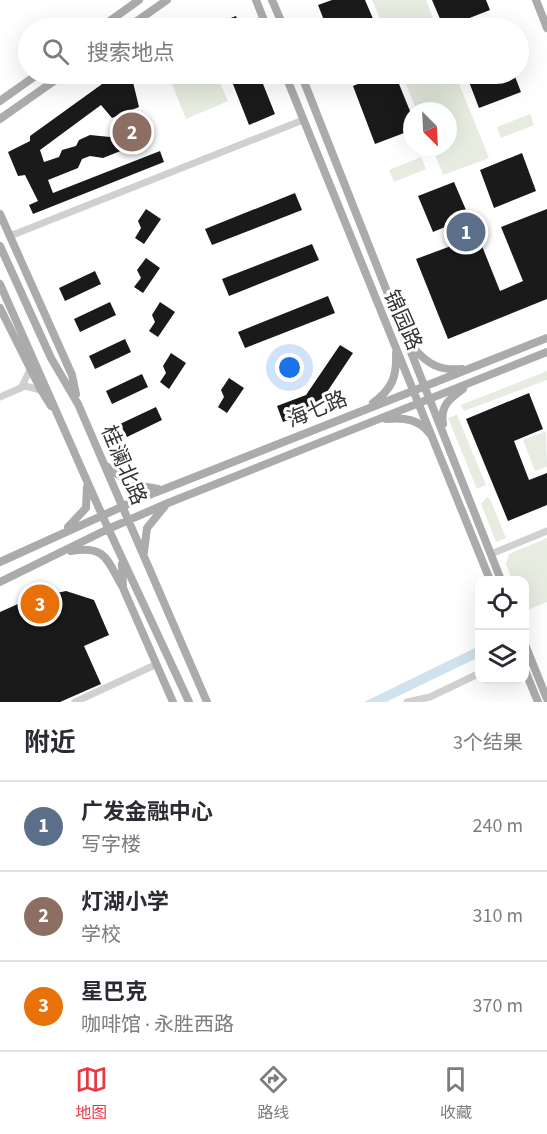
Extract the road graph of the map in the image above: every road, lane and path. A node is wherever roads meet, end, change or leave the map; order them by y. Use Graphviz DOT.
graph roads {
  1 [pos="138,0"];
  2 [pos="167,0"];
  3 [pos="256,0"];
  4 [pos="272,0"];
  5 [pos="536,0"];
  6 [pos="114,18"];
  7 [pos="141,18"];
  8 [pos="263,18"];
  9 [pos="280,18"];
  10 [pos="547,27"];
  11 [pos="24,84"];
  12 [pos="50,84"];
  13 [pos="289,84"];
  14 [pos="306,84"];
  15 [pos="0,101"];
  16 [pos="0,119"];
  17 [pos="303,120"];
  18 [pos="0,214"];
  19 [pos="10,236"];
  20 [pos="0,246"];
  21 [pos="0,284"];
  22 [pos="7,299"];
  23 [pos="0,308"];
  24 [pos="13,330"];
  25 [pos="547,338"];
  26 [pos="408,342"];
  27 [pos="396,347"];
  28 [pos="547,352"];
  29 [pos="30,368"];
  30 [pos="469,369"];
  31 [pos="473,381"];
  32 [pos="426,386"];
  33 [pos="21,387"];
  34 [pos="41,390"];
  35 [pos="415,391"];
  36 [pos="0,397"];
  37 [pos="430,398"];
  38 [pos="419,402"];
  39 [pos="78,404"];
  40 [pos="366,409"];
  41 [pos="59,417"];
  42 [pos="371,422"];
  43 [pos="445,436"];
  44 [pos="435,441"];
  45 [pos="105,466"];
  46 [pos="85,478"];
  47 [pos="162,490"];
  48 [pos="168,503"];
  49 [pos="122,507"];
  50 [pos="102,515"];
  51 [pos="128,520"];
  52 [pos="108,529"];
  53 [pos="547,531"];
  54 [pos="55,537"];
  55 [pos="62,552"];
  56 [pos="490,554"];
  57 [pos="143,556"];
  58 [pos="121,558"];
  59 [pos="0,562"];
  60 [pos="488,576"];
  61 [pos="499,576"];
  62 [pos="0,582"];
  63 [pos="123,588"];
  64 [pos="529,652"];
  65 [pos="155,665"];
  66 [pos="475,675"];
  67 [pos="529,678"];
  68 [pos="547,699"];
  69 [pos="75,702"];
  70 [pos="173,702"];
  71 [pos="189,702"];
  72 [pos="207,702"];
  73 [pos="407,702"];
  74 [pos="538,702"];
  1 -- 6 [label="main road"];
  2 -- 7 [label="main road"];
  3 -- 8 [label="main road"];
  4 -- 9 [label="main road"];
  5 -- 10 [label="main road"];
  11 -- 15 [label="main road"];
  12 -- 16 [label="main road"];
  13 -- 17 [label="main road, 锦园路"];
  14 -- 26 [label="main road, 锦园路"];
  17 -- 19 [label="street"];
  17 -- 27 [label="main road, 锦园路"];
  18 -- 19 [label="main road"];
  19 -- 39 [label="main road"];
  20 -- 39 [label="main road, 桂澜北路"];
  21 -- 22 [label="main road, 桂澜北路"];
  22 -- 24 [label="main road"];
  22 -- 41 [label="main road, 桂澜北路"];
  23 -- 24 [label="main road"];
  24 -- 29 [label="main road"];
  25 -- 30 [label="main road, 海七路"];
  26 -- 30 [label="main road"];
  26 -- 32 [label="main road, 锦园路"];
  27 -- 35 [label="main road, 锦园路"];
  27 -- 40 [label="main road"];
  28 -- 31 [label="main road"];
  29 -- 33 [label="street"];
  29 -- 34 [label="main road"];
  30 -- 32 [label="main road, 海七路"];
  31 -- 37 [label="main road"];
  31 -- 43 [label="main road"];
  32 -- 35 [label="main road, 海七路"];
  32 -- 37 [label="main road, 锦园路"];
  33 -- 34 [label="street"];
  33 -- 36 [label="street"];
  34 -- 41 [label="main road"];
  35 -- 38 [label="main road, 锦园路"];
  35 -- 40 [label="main road, 海七路"];
  37 -- 38 [label="main road"];
  37 -- 43 [label="main road, 锦园路"];
  38 -- 42 [label="main road"];
  38 -- 44 [label="main road, 锦园路"];
  39 -- 45 [label="main road, 桂澜北路"];
  40 -- 47 [label="main road, 海七路"];
  41 -- 46 [label="main road, 桂澜北路"];
  42 -- 44 [label="main road"];
  42 -- 48 [label="main road"];
  43 -- 56 [label="main road, 锦园路"];
  44 -- 60 [label="main road, 锦园路"];
  45 -- 47 [label="main road"];
  45 -- 49 [label="main road, 桂澜北路"];
  46 -- 50 [label="main road, 桂澜北路"];
  46 -- 54 [label="main road"];
  47 -- 49 [label="main road, 海七路"];
  48 -- 51 [label="main road"];
  48 -- 57 [label="main road"];
  49 -- 50 [label="main road, 海七路"];
  49 -- 51 [label="main road, 桂澜北路"];
  50 -- 52 [label="main road, 桂澜北路"];
  50 -- 54 [label="main road, 海七路"];
  51 -- 52 [label="main road"];
  51 -- 57 [label="main road, 桂澜北路"];
  52 -- 55 [label="main road"];
  52 -- 58 [label="main road, 桂澜北路"];
  53 -- 56 [label="street"];
  54 -- 59 [label="main road, 海七路"];
  55 -- 62 [label="main road"];
  55 -- 63 [label="main road"];
  56 -- 61 [label="main road, 锦园路"];
  57 -- 72 [label="main road, 桂澜北路"];
  58 -- 63 [label="main road"];
  58 -- 71 [label="main road, 桂澜北路"];
  63 -- 65 [label="main road"];
  64 -- 68 [label="main road"];
  65 -- 69 [label="street"];
  65 -- 70 [label="main road"];
  66 -- 73 [label="street"];
  67 -- 74 [label="main road"];
}
